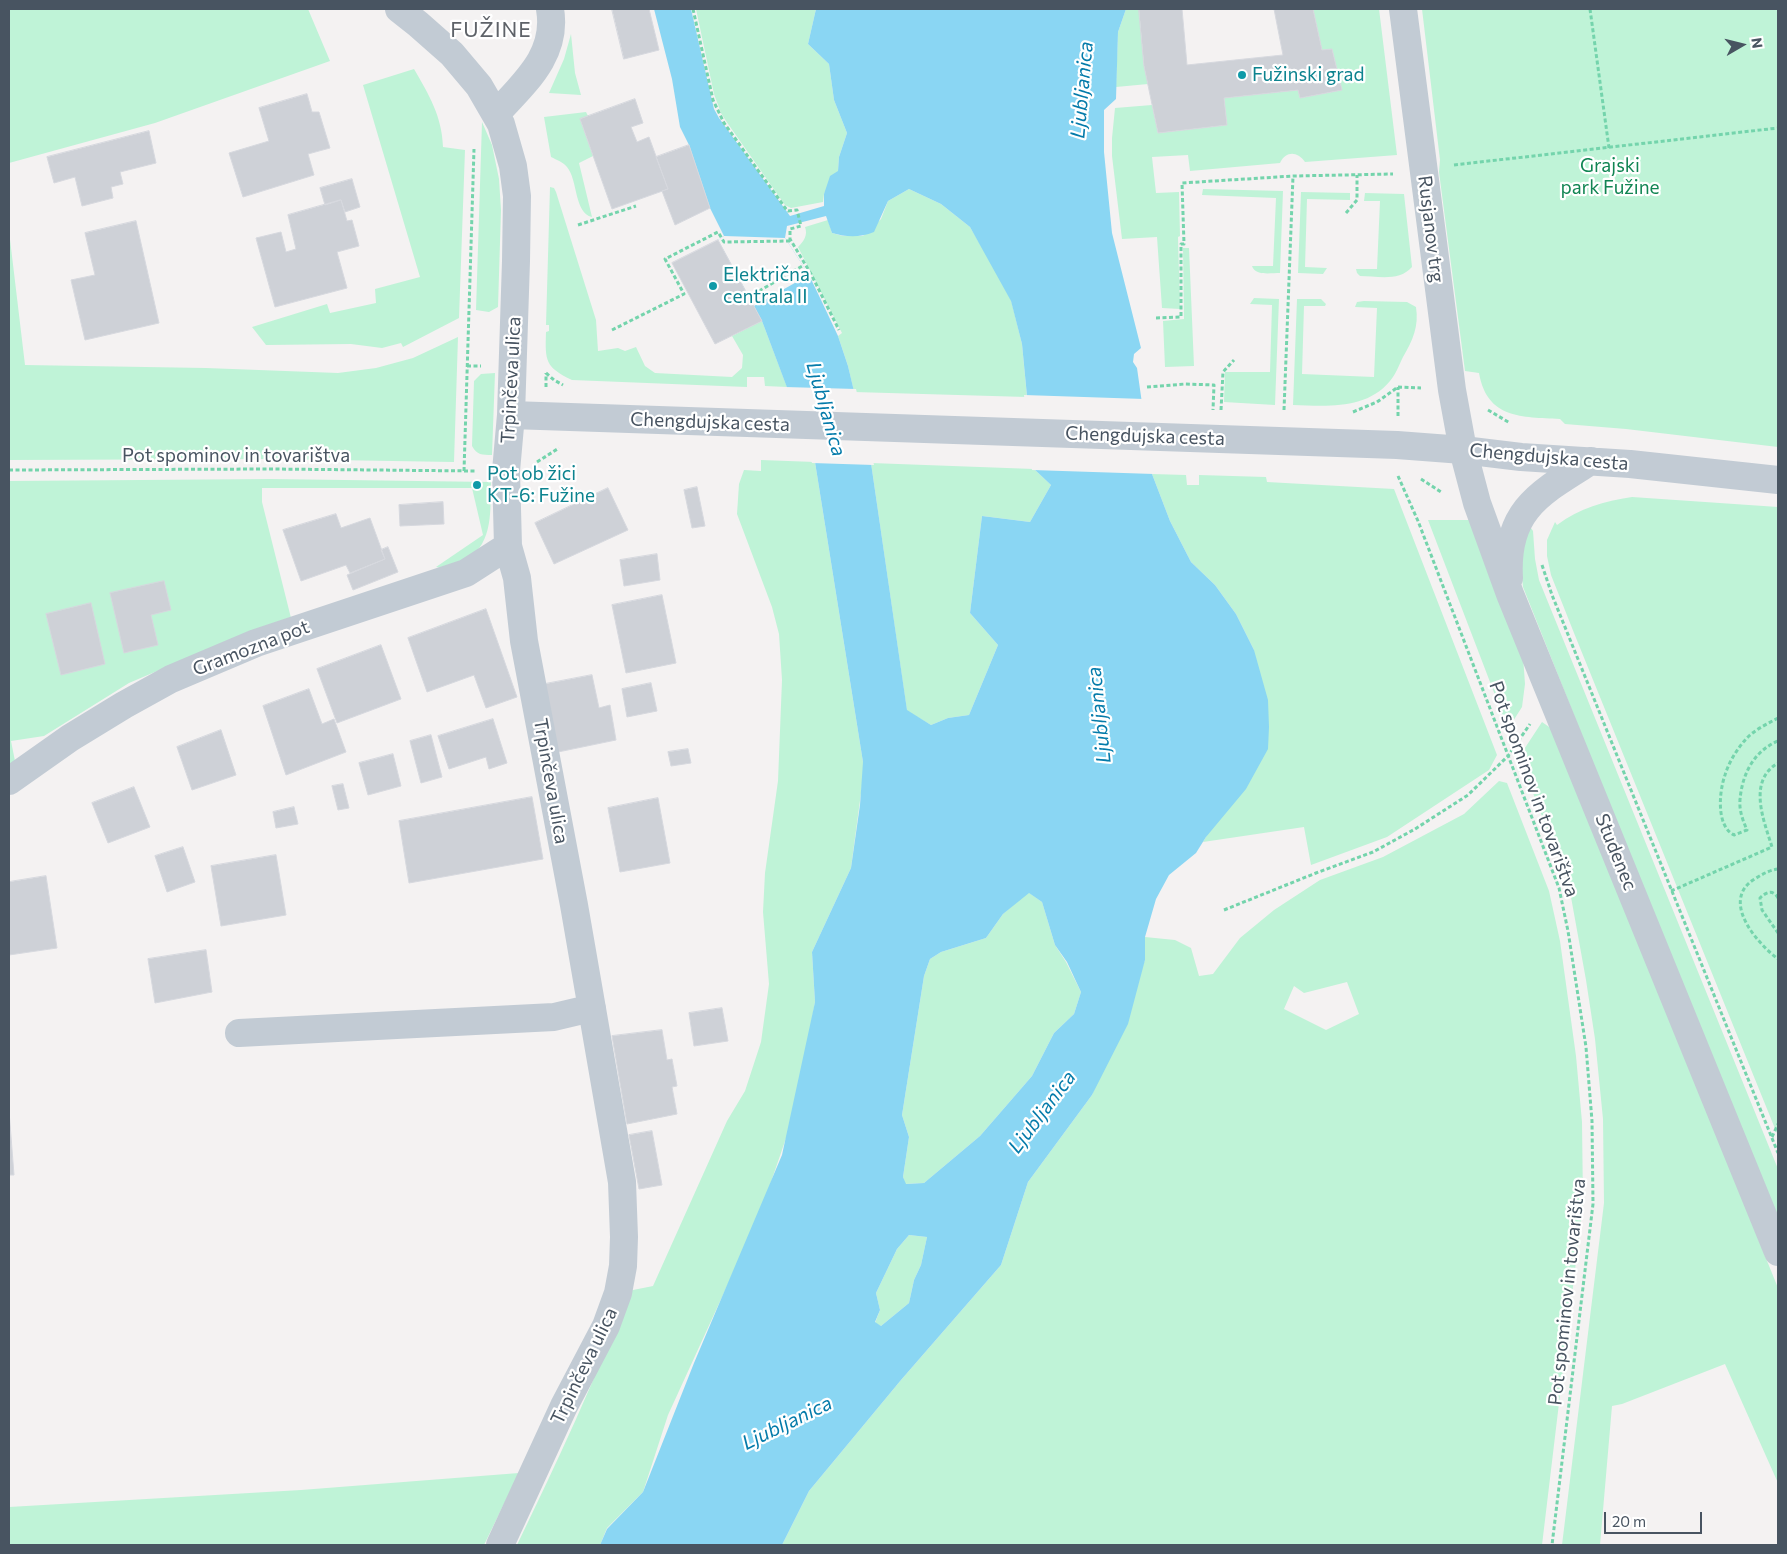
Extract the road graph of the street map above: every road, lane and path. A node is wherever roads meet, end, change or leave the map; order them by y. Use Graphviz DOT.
graph roads {
  1 [pos="399,9"];
  2 [pos="550,9"];
  3 [pos="693,9"];
  4 [pos="1403,9"];
  5 [pos="1590,9"];
  6 [pos="496,114"];
  7 [pos="1778,128"];
  8 [pos="474,144"];
  9 [pos="1609,148"];
  10 [pos="1423,169"];
  11 [pos="1357,175"];
  12 [pos="1293,176"];
  13 [pos="636,206"];
  14 [pos="1346,213"];
  15 [pos="578,225"];
  16 [pos="790,242"];
  17 [pos="804,265"];
  18 [pos="758,291"];
  19 [pos="1156,318"];
  20 [pos="612,330"];
  21 [pos="839,330"];
  22 [pos="1234,360"];
  23 [pos="1147,387"];
  24 [pos="1409,388"];
  25 [pos="1398,400"];
  26 [pos="1486,408"];
  27 [pos="1213,410"];
  28 [pos="1221,411"];
  29 [pos="1284,413"];
  30 [pos="510,415"];
  31 [pos="1512,424"];
  32 [pos="544,450"];
  33 [pos="1463,450"];
  34 [pos="544,457"];
  35 [pos="1591,461"];
  36 [pos="9,470"];
  37 [pos="1402,474"];
  38 [pos="1417,477"];
  39 [pos="1778,480"];
  40 [pos="1444,496"];
  41 [pos="508,546"];
  42 [pos="1540,557"];
  43 [pos="1510,594"];
  44 [pos="1546,682"];
  45 [pos="1778,718"];
  46 [pos="1778,741"];
  47 [pos="1508,756"];
  48 [pos="1778,763"];
  49 [pos="9,781"];
  50 [pos="1778,869"];
  51 [pos="1671,891"];
  52 [pos="1778,898"];
  53 [pos="1224,910"];
  54 [pos="1778,933"];
  55 [pos="1778,959"];
  56 [pos="592,1008"];
  57 [pos="239,1033"];
  58 [pos="1778,1124"];
  59 [pos="1772,1138"];
  60 [pos="1778,1153"];
  61 [pos="1778,1252"];
  62 [pos="500,1545"];
  63 [pos="1552,1545"];
  1 -- 6 [label="street, Trpinčeva ulica"];
  2 -- 6 [label="street"];
  3 -- 16 [label="path"];
  4 -- 10 [label="street, Rusjanov trg"];
  5 -- 9 [label="path"];
  6 -- 30 [label="street, Trpinčeva ulica"];
  7 -- 9 [label="path"];
  8 -- 36 [label="path, Pot spominov in tovarištva"];
  9 -- 10 [label="path"];
  10 -- 11 [label="path"];
  10 -- 33 [label="street, Rusjanov trg"];
  11 -- 12 [label="path"];
  11 -- 14 [label="path"];
  12 -- 19 [label="path"];
  12 -- 29 [label="path"];
  13 -- 15 [label="path"];
  16 -- 17 [label="path"];
  16 -- 20 [label="path"];
  17 -- 18 [label="path"];
  17 -- 21 [label="path"];
  22 -- 28 [label="path"];
  23 -- 27 [label="path"];
  24 -- 25 [label="path"];
  26 -- 31 [label="path, Chengdujska cesta"];
  30 -- 33 [label="street, Chengdujska cesta"];
  30 -- 41 [label="street, Trpinčeva ulica"];
  32 -- 34 [label="path, Trpinčeva ulica"];
  33 -- 35 [label="street, Chengdujska cesta"];
  33 -- 43 [label="street, Studenec"];
  35 -- 39 [label="street, Chengdujska cesta"];
  35 -- 43 [label="street"];
  37 -- 47 [label="path, Pot spominov in tovarištva"];
  38 -- 40 [label="path"];
  41 -- 49 [label="street, Gramozna pot"];
  41 -- 56 [label="street, Trpinčeva ulica"];
  42 -- 51 [label="path"];
  43 -- 44 [label="street, Studenec"];
  44 -- 47 [label="path"];
  44 -- 61 [label="street, Studenec"];
  45 -- 46 [label="path"];
  47 -- 53 [label="path"];
  47 -- 63 [label="path, Pot spominov in tovarištva"];
  48 -- 51 [label="path"];
  50 -- 55 [label="path"];
  51 -- 59 [label="path"];
  52 -- 54 [label="path"];
  56 -- 57 [label="street"];
  56 -- 62 [label="street, Trpinčeva ulica"];
  58 -- 59 [label="path"];
  59 -- 60 [label="path"];
}
